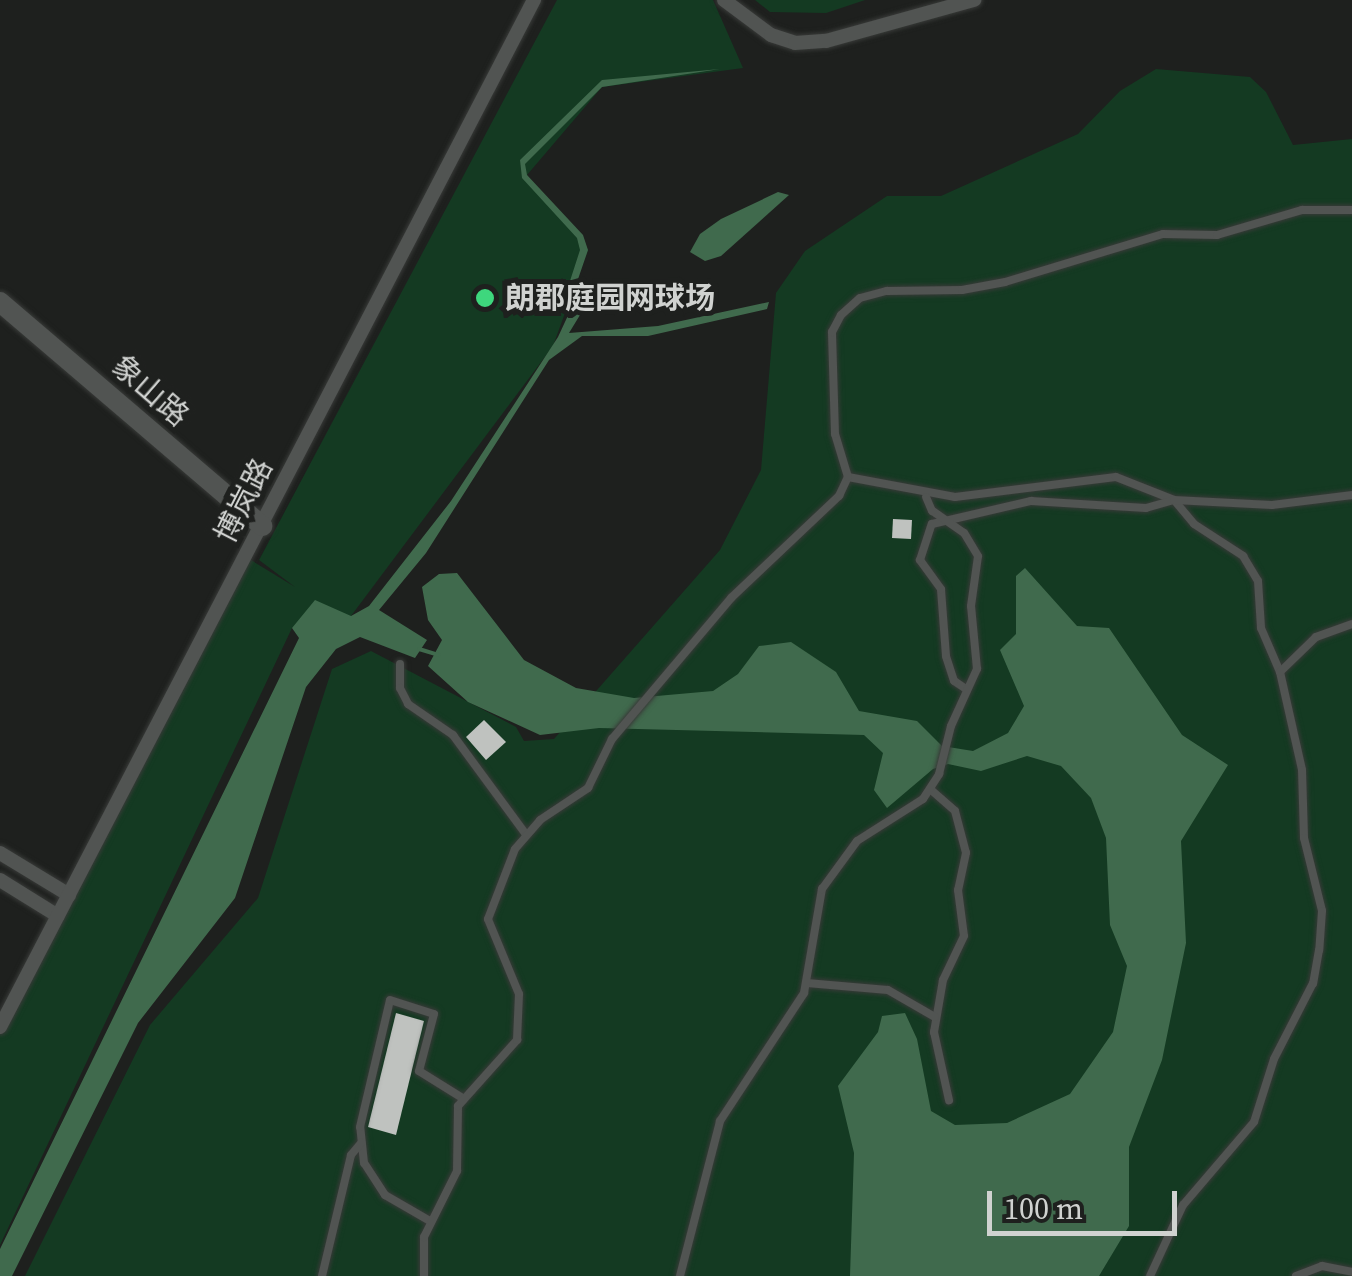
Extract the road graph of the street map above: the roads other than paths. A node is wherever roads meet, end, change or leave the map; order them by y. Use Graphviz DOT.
graph roads {
  1 [pos="534,0"];
  2 [pos="724,0"];
  3 [pos="974,0"];
  4 [pos="1352,210"];
  5 [pos="0,302"];
  6 [pos="848,478"];
  7 [pos="1352,495"];
  8 [pos="926,497"];
  9 [pos="1174,500"];
  10 [pos="942,520"];
  11 [pos="262,526"];
  12 [pos="1352,624"];
  13 [pos="400,664"];
  14 [pos="1280,672"];
  15 [pos="966,690"];
  16 [pos="930,789"];
  17 [pos="525,833"];
  18 [pos="0,853"];
  19 [pos="0,880"];
  20 [pos="69,896"];
  21 [pos="58,916"];
  22 [pos="807,984"];
  23 [pos="935,1017"];
  24 [pos="0,1026"];
  25 [pos="464,1099"];
  26 [pos="949,1100"];
  27 [pos="361,1144"];
  28 [pos="430,1221"];
  29 [pos="1352,1272"];
  30 [pos="322,1276"];
  31 [pos="424,1276"];
  32 [pos="680,1276"];
  33 [pos="1150,1276"];
  34 [pos="1296,1276"];
  1 -- 11 [label="street, 博岚路"];
  2 -- 3 [label="street"];
  4 -- 6 [label="lane"];
  5 -- 11 [label="main road, 象山路"];
  6 -- 8 [label="lane"];
  6 -- 17 [label="lane"];
  7 -- 9 [label="lane"];
  8 -- 9 [label="lane"];
  8 -- 10 [label="lane"];
  9 -- 10 [label="lane"];
  9 -- 14 [label="lane"];
  10 -- 15 [label="lane"];
  10 -- 15 [label="lane"];
  11 -- 20 [label="street, 博岚路"];
  12 -- 14 [label="lane"];
  13 -- 17 [label="lane"];
  14 -- 33 [label="lane"];
  15 -- 16 [label="lane"];
  16 -- 22 [label="lane"];
  16 -- 23 [label="lane"];
  17 -- 25 [label="lane"];
  18 -- 20 [label="street"];
  19 -- 21 [label="street"];
  20 -- 21 [label="street, 博岚路"];
  21 -- 24 [label="street, 博岚路"];
  22 -- 23 [label="lane"];
  22 -- 32 [label="lane"];
  23 -- 26 [label="lane"];
  25 -- 27 [label="lane"];
  25 -- 28 [label="lane"];
  27 -- 28 [label="lane"];
  27 -- 30 [label="lane"];
  28 -- 31 [label="lane"];
  29 -- 34 [label="lane"];
}
